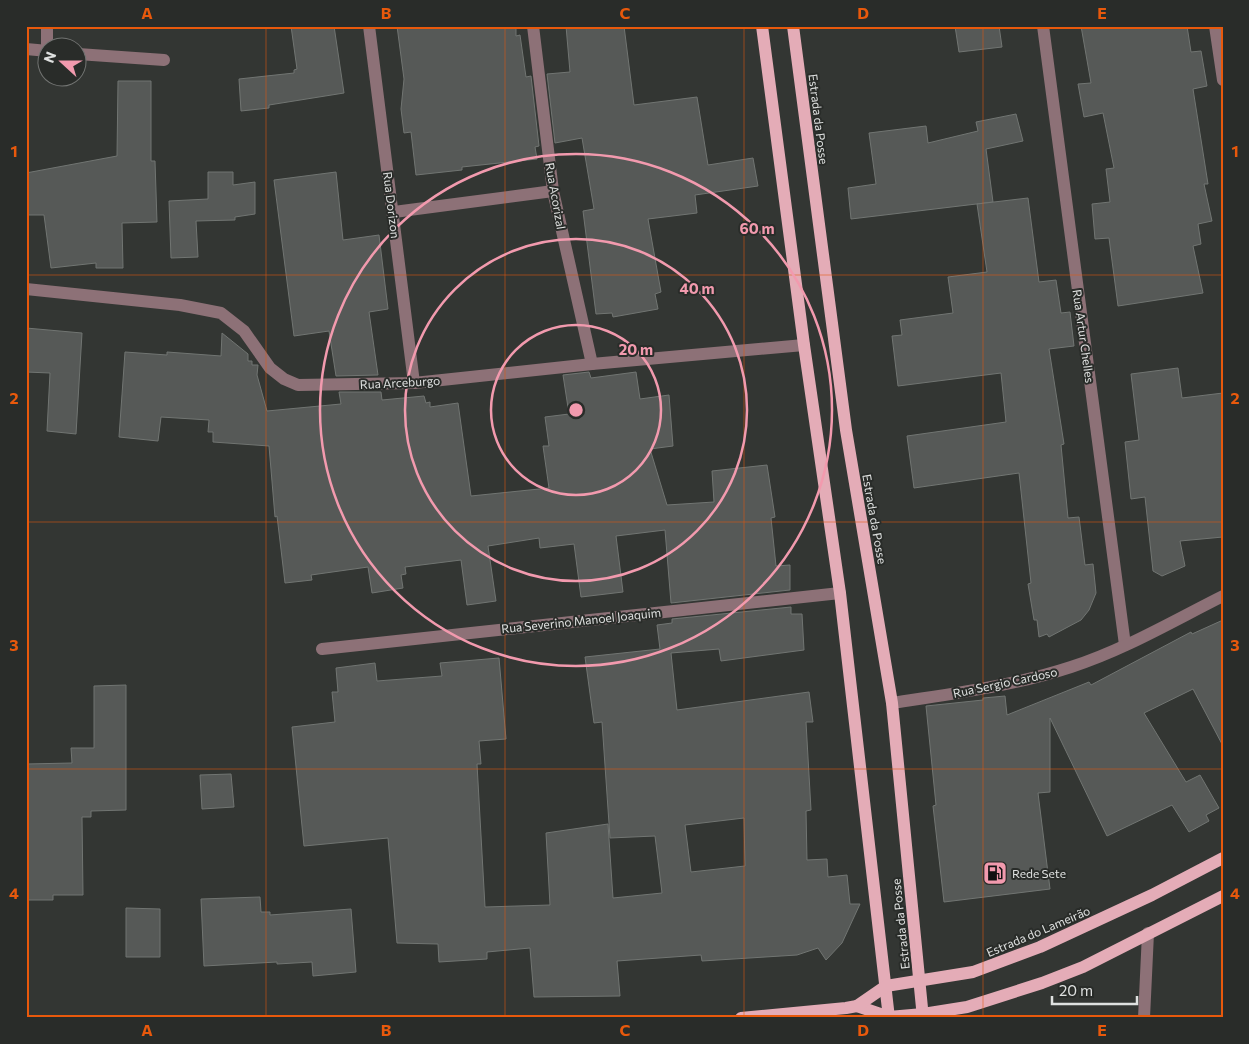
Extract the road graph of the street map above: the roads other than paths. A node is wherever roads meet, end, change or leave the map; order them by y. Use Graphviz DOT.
graph roads {
  1 [pos="369,26"];
  2 [pos="533,26"];
  3 [pos="762,26"];
  4 [pos="793,26"];
  5 [pos="1043,26"];
  6 [pos="1215,26"];
  7 [pos="88,55"];
  8 [pos="164,60"];
  9 [pos="1223,80"];
  10 [pos="553,191"];
  11 [pos="394,212"];
  12 [pos="26,288"];
  13 [pos="804,345"];
  14 [pos="592,364"];
  15 [pos="414,383"];
  16 [pos="840,593"];
  17 [pos="1223,596"];
  18 [pos="1125,645"];
  19 [pos="322,648"];
  20 [pos="892,703"];
  21 [pos="1223,858"];
  22 [pos="1223,896"];
  23 [pos="1148,933"];
  24 [pos="919,982"];
  25 [pos="886,986"];
  26 [pos="857,1006"];
  27 [pos="923,1016"];
  28 [pos="889,1017"];
  29 [pos="742,1018"];
  30 [pos="1144,1018"];
  1 -- 11 [label="street, Rua Dorizon"];
  2 -- 10 [label="street, Rua Acorizal"];
  3 -- 13 [label="main road, Estrada da Posse"];
  4 -- 20 [label="main road, Estrada da Posse"];
  5 -- 18 [label="street, Rua Artur Chelles"];
  6 -- 9 [label="street"];
  7 -- 8 [label="street"];
  10 -- 11 [label="street"];
  10 -- 14 [label="street, Rua Acorizal"];
  11 -- 15 [label="street, Rua Dorizon"];
  12 -- 15 [label="street, Rua Arceburgo"];
  13 -- 14 [label="street, Rua Arceburgo"];
  13 -- 16 [label="main road, Estrada da Posse"];
  14 -- 15 [label="street, Rua Arceburgo"];
  16 -- 19 [label="street, Rua Severino Manoel Joaquim"];
  16 -- 25 [label="main road, Estrada da Posse"];
  17 -- 18 [label="street, Rua Sergio Cardoso"];
  18 -- 20 [label="street, Rua Sergio Cardoso"];
  20 -- 24 [label="main road, Estrada da Posse"];
  21 -- 24 [label="main road, Estrada do Lameirão"];
  22 -- 23 [label="main road, Estrada do Lameirão"];
  23 -- 27 [label="main road, Estrada do Lameirão"];
  23 -- 30 [label="street"];
  24 -- 25 [label="main road, Estrada do Lameirão"];
  24 -- 27 [label="main road, Estrada da Posse"];
  25 -- 26 [label="main road, Estrada do Lameirão"];
  25 -- 28 [label="main road, Estrada da Posse"];
  26 -- 28 [label="main road, Estrada do Lameirão"];
  26 -- 29 [label="main road, Estrada do Lameirão"];
  27 -- 28 [label="main road, Estrada do Lameirão"];
}
